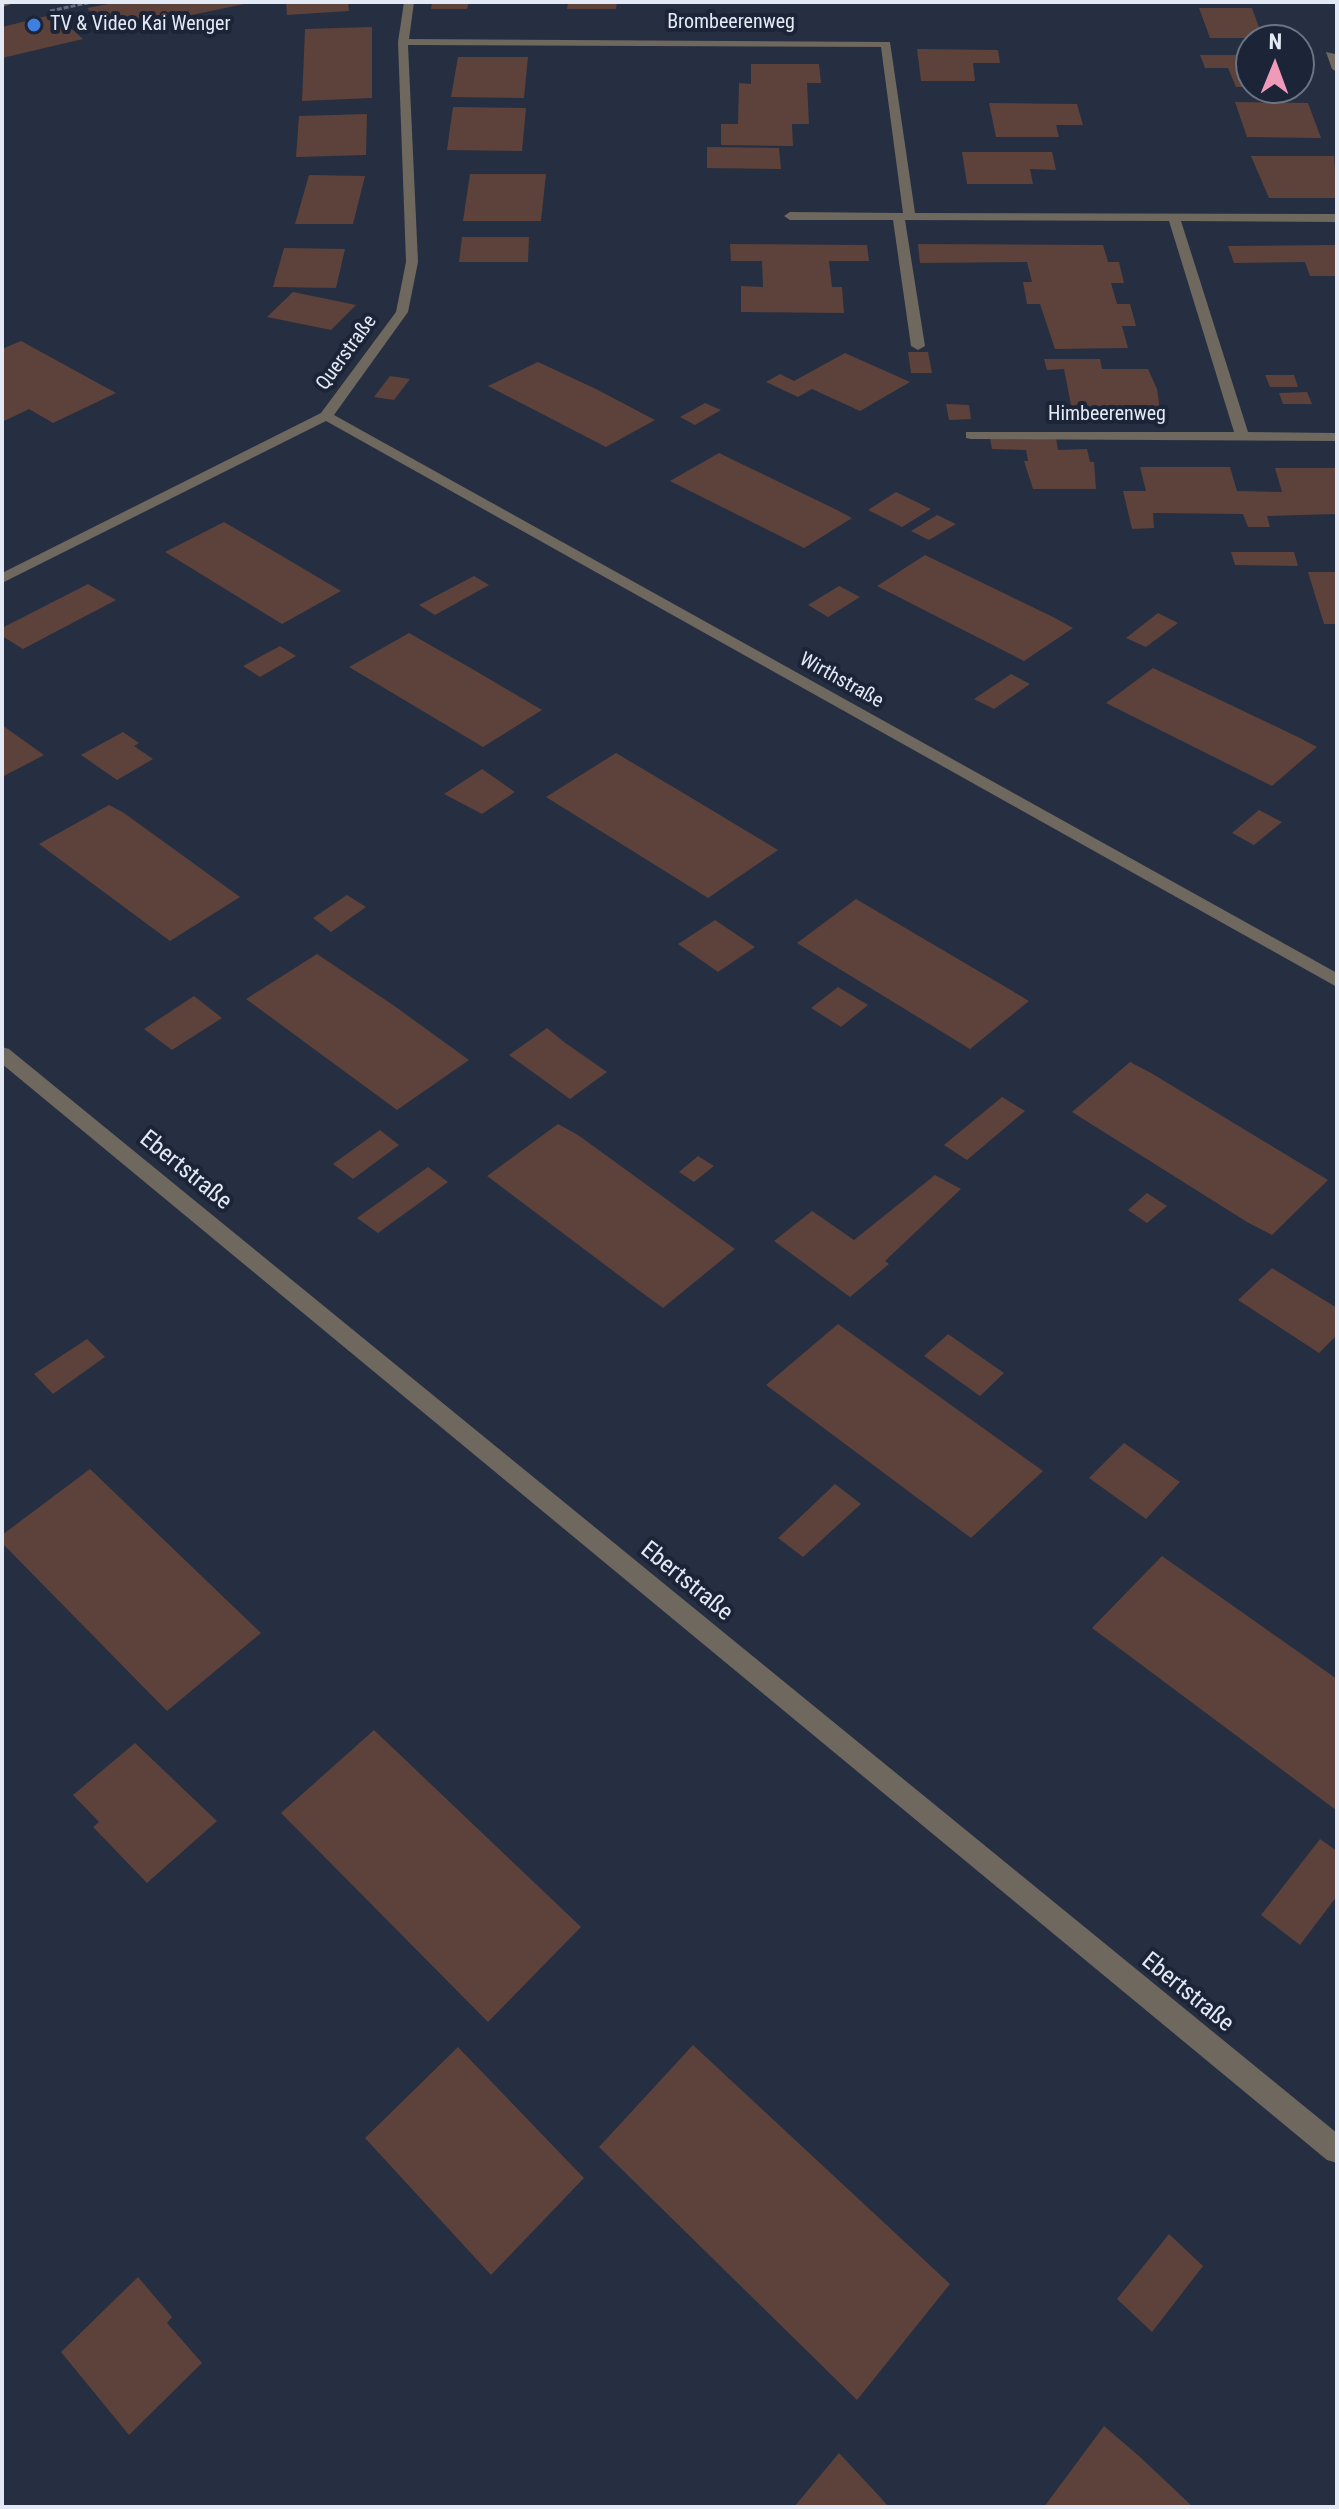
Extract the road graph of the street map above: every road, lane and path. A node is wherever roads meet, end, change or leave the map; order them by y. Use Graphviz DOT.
graph roads {
  1 [pos="12,2"];
  2 [pos="409,2"];
  3 [pos="2,4"];
  4 [pos="403,42"];
  5 [pos="1330,54"];
  6 [pos="1337,69"];
  7 [pos="904,215"];
  8 [pos="790,216"];
  9 [pos="1337,218"];
  10 [pos="1174,219"];
  11 [pos="918,346"];
  12 [pos="326,416"];
  13 [pos="971,435"];
  14 [pos="1242,436"];
  15 [pos="1337,437"];
  16 [pos="2,579"];
  17 [pos="1337,981"];
  18 [pos="2,1054"];
  19 [pos="1337,2150"];
  1 -- 3 [label="street"];
  2 -- 4 [label="street, Querstraße"];
  4 -- 7 [label="street, Brombeerenweg"];
  4 -- 12 [label="street, Querstraße"];
  5 -- 6 [label="street"];
  7 -- 8 [label="street"];
  7 -- 10 [label="street"];
  7 -- 11 [label="street, Brombeerenweg"];
  9 -- 10 [label="street"];
  10 -- 14 [label="street"];
  12 -- 16 [label="street, Querstraße"];
  12 -- 17 [label="street, Wirthstraße"];
  13 -- 14 [label="street, Himbeerenweg"];
  14 -- 15 [label="street, Himbeerenweg"];
  18 -- 19 [label="street, Ebertstraße"];
}
